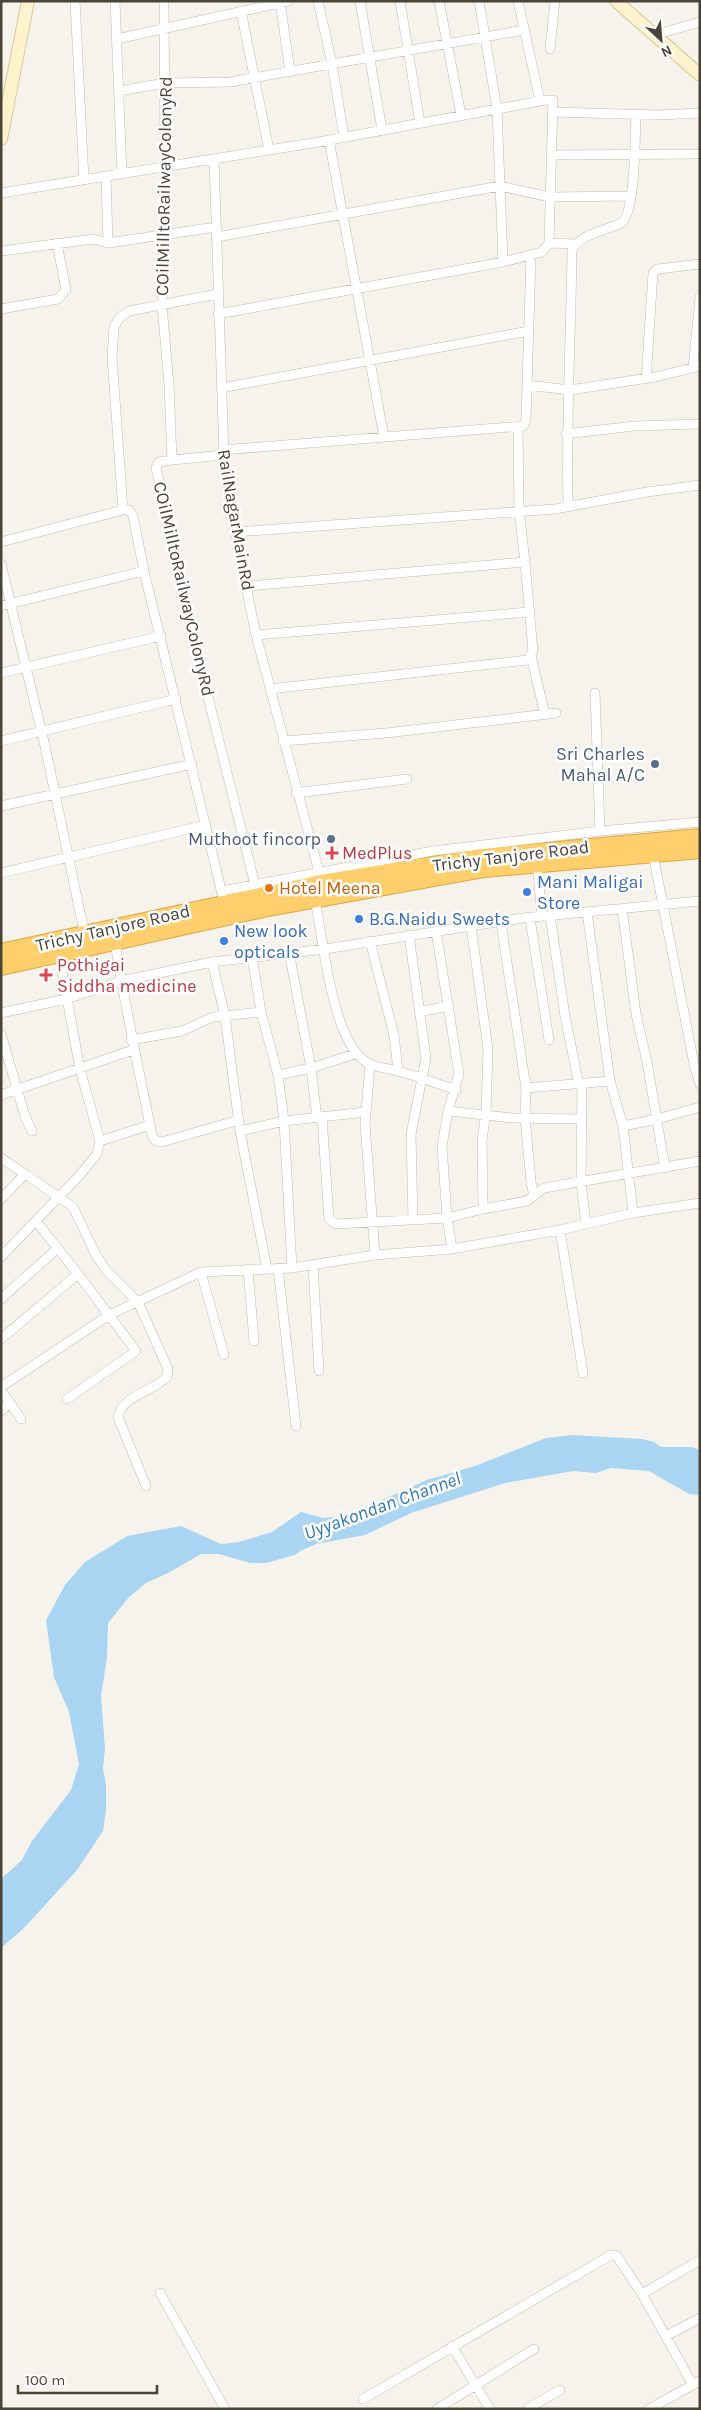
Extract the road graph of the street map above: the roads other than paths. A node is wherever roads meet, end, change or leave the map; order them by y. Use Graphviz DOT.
graph roads {
  1 [pos="28,1"];
  2 [pos="75,1"];
  3 [pos="115,1"];
  4 [pos="164,1"];
  5 [pos="318,1"];
  6 [pos="360,1"];
  7 [pos="400,1"];
  8 [pos="439,1"];
  9 [pos="479,1"];
  10 [pos="518,1"];
  11 [pos="555,1"];
  12 [pos="616,1"];
  13 [pos="283,2"];
  14 [pos="241,11"];
  15 [pos="700,22"];
  16 [pos="165,28"];
  17 [pos="524,30"];
  18 [pos="654,35"];
  19 [pos="485,36"];
  20 [pos="117,39"];
  21 [pos="447,43"];
  22 [pos="409,49"];
  23 [pos="550,49"];
  24 [pos="371,57"];
  25 [pos="332,64"];
  26 [pos="697,69"];
  27 [pos="290,72"];
  28 [pos="254,78"];
  29 [pos="165,84"];
  30 [pos="119,91"];
  31 [pos="5,101"];
  32 [pos="540,101"];
  33 [pos="497,109"];
  34 [pos="552,112"];
  35 [pos="700,113"];
  36 [pos="636,114"];
  37 [pos="460,116"];
  38 [pos="420,123"];
  39 [pos="382,130"];
  40 [pos="344,137"];
  41 [pos="1,139"];
  42 [pos="329,140"];
  43 [pos="269,150"];
  44 [pos="700,154"];
  45 [pos="551,155"];
  46 [pos="635,155"];
  47 [pos="214,160"];
  48 [pos="166,167"];
  49 [pos="122,174"];
  50 [pos="106,176"];
  51 [pos="84,180"];
  52 [pos="500,186"];
  53 [pos="1,192"];
  54 [pos="631,196"];
  55 [pos="550,197"];
  56 [pos="342,214"];
  57 [pos="216,227"];
  58 [pos="164,236"];
  59 [pos="216,237"];
  60 [pos="57,243"];
  61 [pos="108,243"];
  62 [pos="549,243"];
  63 [pos="575,244"];
  64 [pos="1,251"];
  65 [pos="531,255"];
  66 [pos="503,262"];
  67 [pos="700,264"];
  68 [pos="356,288"];
  69 [pos="217,294"];
  70 [pos="700,297"];
  71 [pos="162,304"];
  72 [pos="1,309"];
  73 [pos="218,314"];
  74 [pos="529,331"];
  75 [pos="370,361"];
  76 [pos="696,367"];
  77 [pos="646,378"];
  78 [pos="527,385"];
  79 [pos="221,388"];
  80 [pos="570,390"];
  81 [pos="700,424"];
  82 [pos="518,426"];
  83 [pos="566,434"];
  84 [pos="384,437"];
  85 [pos="223,452"];
  86 [pos="172,460"];
  87 [pos="700,485"];
  88 [pos="568,506"];
  89 [pos="122,510"];
  90 [pos="519,510"];
  91 [pos="235,532"];
  92 [pos="1,542"];
  93 [pos="525,562"];
  94 [pos="1,564"];
  95 [pos="144,571"];
  96 [pos="247,586"];
  97 [pos="11,604"];
  98 [pos="1,606"];
  99 [pos="530,612"];
  100 [pos="256,635"];
  101 [pos="161,636"];
  102 [pos="531,656"];
  103 [pos="26,667"];
  104 [pos="1,673"];
  105 [pos="270,690"];
  106 [pos="595,694"];
  107 [pos="176,699"];
  108 [pos="556,714"];
  109 [pos="545,715"];
  110 [pos="42,732"];
  111 [pos="283,741"];
  112 [pos="1,742"];
  113 [pos="192,764"];
  114 [pos="407,779"];
  115 [pos="296,793"];
  116 [pos="55,794"];
  117 [pos="1,806"];
  118 [pos="700,822"];
  119 [pos="206,825"];
  120 [pos="600,831"];
  121 [pos="700,837"];
  122 [pos="700,850"];
  123 [pos="653,854"];
  124 [pos="68,857"];
  125 [pos="538,864"];
  126 [pos="319,872"];
  127 [pos="1,873"];
  128 [pos="254,885"];
  129 [pos="223,897"];
  130 [pos="315,899"];
  131 [pos="700,901"];
  132 [pos="663,906"];
  133 [pos="622,908"];
  134 [pos="587,912"];
  135 [pos="546,916"];
  136 [pos="530,918"];
  137 [pos="501,922"];
  138 [pos="470,926"];
  139 [pos="436,931"];
  140 [pos="409,935"];
  141 [pos="84,936"];
  142 [pos="370,940"];
  143 [pos="114,942"];
  144 [pos="325,948"];
  145 [pos="1,952"];
  146 [pos="289,952"];
  147 [pos="59,956"];
  148 [pos="252,957"];
  149 [pos="212,962"];
  150 [pos="1,967"];
  151 [pos="121,981"];
  152 [pos="66,999"];
  153 [pos="449,1006"];
  154 [pos="260,1012"];
  155 [pos="419,1012"];
  156 [pos="1,1013"];
  157 [pos="225,1016"];
  158 [pos="1,1034"];
  159 [pos="131,1040"];
  160 [pos="549,1040"];
  161 [pos="133,1050"];
  162 [pos="355,1054"];
  163 [pos="370,1065"];
  164 [pos="311,1068"];
  165 [pos="80,1069"];
  166 [pos="398,1071"];
  167 [pos="278,1075"];
  168 [pos="423,1079"];
  169 [pos="610,1081"];
  170 [pos="700,1084"];
  171 [pos="580,1085"];
  172 [pos="526,1088"];
  173 [pos="17,1090"];
  174 [pos="456,1090"];
  175 [pos="1,1095"];
  176 [pos="700,1107"];
  177 [pos="448,1111"];
  178 [pos="366,1112"];
  179 [pos="485,1114"];
  180 [pos="320,1117"];
  181 [pos="525,1118"];
  182 [pos="582,1119"];
  183 [pos="657,1119"];
  184 [pos="239,1120"];
  185 [pos="284,1122"];
  186 [pos="150,1124"];
  187 [pos="623,1126"];
  188 [pos="32,1131"];
  189 [pos="240,1131"];
  190 [pos="100,1141"];
  191 [pos="1,1158"];
  192 [pos="700,1162"];
  193 [pos="665,1168"];
  194 [pos="25,1174"];
  195 [pos="627,1174"];
  196 [pos="581,1183"];
  197 [pos="534,1196"];
  198 [pos="59,1197"];
  199 [pos="1,1200"];
  200 [pos="700,1203"];
  201 [pos="483,1208"];
  202 [pos="633,1213"];
  203 [pos="447,1218"];
  204 [pos="413,1220"];
  205 [pos="36,1221"];
  206 [pos="371,1222"];
  207 [pos="586,1224"];
  208 [pos="560,1230"];
  209 [pos="58,1248"];
  210 [pos="452,1248"];
  211 [pos="375,1256"];
  212 [pos="1,1257"];
  213 [pos="313,1265"];
  214 [pos="278,1268"];
  215 [pos="292,1268"];
  216 [pos="267,1269"];
  217 [pos="248,1270"];
  218 [pos="201,1272"];
  219 [pos="78,1274"];
  220 [pos="1,1299"];
  221 [pos="138,1302"];
  222 [pos="109,1315"];
  223 [pos="1,1340"];
  224 [pos="254,1341"];
  225 [pos="224,1354"];
  226 [pos="319,1371"];
  227 [pos="583,1372"];
  228 [pos="1,1388"];
  229 [pos="67,1399"];
  230 [pos="10,1403"];
  231 [pos="1,1412"];
  232 [pos="21,1419"];
  233 [pos="296,1426"];
  234 [pos="146,1486"];
  235 [pos="700,2260"];
  236 [pos="160,2292"];
  237 [pos="642,2294"];
  238 [pos="700,2318"];
  239 [pos="666,2336"];
  240 [pos="452,2346"];
  241 [pos="534,2349"];
  242 [pos="696,2383"];
  243 [pos="474,2384"];
  244 [pos="560,2390"];
  245 [pos="363,2399"];
  246 [pos="225,2409"];
  247 [pos="437,2409"];
  248 [pos="490,2409"];
  249 [pos="527,2409"];
  250 [pos="649,2409"];
  1 -- 31 [label="street"];
  2 -- 51 [label="street"];
  3 -- 20 [label="street"];
  4 -- 16 [label="street, COilMilltoRailwayColonyRd"];
  5 -- 25 [label="street"];
  6 -- 24 [label="street"];
  7 -- 22 [label="street"];
  8 -- 21 [label="street"];
  9 -- 19 [label="street"];
  10 -- 17 [label="street"];
  11 -- 23 [label="street"];
  12 -- 18 [label="street"];
  13 -- 14 [label="street"];
  13 -- 27 [label="street"];
  14 -- 16 [label="street"];
  14 -- 28 [label="street"];
  15 -- 18 [label="street"];
  16 -- 20 [label="street"];
  16 -- 29 [label="street, COilMilltoRailwayColonyRd"];
  17 -- 19 [label="street"];
  17 -- 32 [label="street"];
  18 -- 26 [label="street"];
  19 -- 21 [label="street"];
  19 -- 33 [label="street"];
  20 -- 30 [label="street"];
  21 -- 22 [label="street"];
  21 -- 37 [label="street"];
  22 -- 24 [label="street"];
  22 -- 38 [label="street"];
  24 -- 25 [label="street"];
  24 -- 39 [label="street"];
  25 -- 27 [label="street"];
  25 -- 40 [label="street"];
  27 -- 28 [label="street"];
  28 -- 29 [label="street"];
  28 -- 43 [label="street"];
  29 -- 30 [label="street"];
  29 -- 48 [label="street, COilMilltoRailwayColonyRd"];
  30 -- 49 [label="street"];
  31 -- 41 [label="street"];
  32 -- 33 [label="street"];
  32 -- 34 [label="street"];
  33 -- 37 [label="street"];
  33 -- 52 [label="street"];
  34 -- 36 [label="street"];
  34 -- 45 [label="street"];
  35 -- 36 [label="street"];
  36 -- 46 [label="street"];
  37 -- 38 [label="street"];
  38 -- 39 [label="street"];
  39 -- 40 [label="street"];
  40 -- 42 [label="street"];
  42 -- 43 [label="street"];
  42 -- 56 [label="street"];
  43 -- 47 [label="street"];
  44 -- 46 [label="street"];
  45 -- 46 [label="street"];
  45 -- 55 [label="street"];
  46 -- 54 [label="street"];
  47 -- 48 [label="street"];
  47 -- 57 [label="street, RailNagarMainRd"];
  48 -- 49 [label="street"];
  48 -- 58 [label="street, COilMilltoRailwayColonyRd"];
  49 -- 50 [label="street"];
  50 -- 51 [label="street"];
  50 -- 61 [label="street"];
  51 -- 53 [label="street"];
  52 -- 55 [label="street"];
  52 -- 56 [label="street"];
  52 -- 66 [label="street"];
  54 -- 55 [label="street"];
  54 -- 63 [label="street"];
  55 -- 62 [label="street"];
  56 -- 59 [label="street"];
  56 -- 68 [label="street"];
  57 -- 58 [label="street"];
  57 -- 59 [label="street, RailNagarMainRd"];
  58 -- 61 [label="street"];
  58 -- 71 [label="street, COilMilltoRailwayColonyRd"];
  59 -- 69 [label="street, RailNagarMainRd"];
  60 -- 61 [label="street"];
  60 -- 64 [label="street"];
  60 -- 72 [label="street"];
  62 -- 63 [label="street"];
  62 -- 65 [label="street"];
  63 -- 80 [label="street"];
  65 -- 66 [label="street"];
  65 -- 74 [label="street"];
  66 -- 68 [label="street"];
  67 -- 77 [label="street"];
  68 -- 73 [label="street"];
  68 -- 75 [label="street"];
  69 -- 71 [label="street"];
  69 -- 73 [label="street, RailNagarMainRd"];
  70 -- 76 [label="street"];
  71 -- 86 [label="street, COilMilltoRailwayColonyRd"];
  71 -- 89 [label="street"];
  73 -- 79 [label="street, RailNagarMainRd"];
  74 -- 75 [label="street"];
  74 -- 78 [label="street"];
  75 -- 79 [label="street"];
  75 -- 84 [label="street"];
  76 -- 77 [label="street"];
  77 -- 80 [label="street"];
  78 -- 80 [label="street"];
  78 -- 82 [label="street"];
  79 -- 85 [label="street, RailNagarMainRd"];
  80 -- 83 [label="street"];
  81 -- 83 [label="street"];
  82 -- 84 [label="street"];
  82 -- 90 [label="street"];
  83 -- 88 [label="street"];
  84 -- 85 [label="street"];
  85 -- 86 [label="street"];
  85 -- 91 [label="street, RailNagarMainRd"];
  86 -- 128 [label="street, COilMilltoRailwayColonyRd"];
  87 -- 88 [label="street"];
  88 -- 90 [label="street"];
  89 -- 92 [label="street"];
  89 -- 95 [label="street"];
  90 -- 91 [label="street"];
  90 -- 93 [label="street"];
  91 -- 96 [label="street, RailNagarMainRd"];
  93 -- 96 [label="street"];
  93 -- 99 [label="street"];
  94 -- 97 [label="street"];
  95 -- 97 [label="street"];
  95 -- 101 [label="street"];
  96 -- 100 [label="street, RailNagarMainRd"];
  97 -- 98 [label="street"];
  97 -- 103 [label="street"];
  99 -- 100 [label="street"];
  99 -- 102 [label="street"];
  100 -- 105 [label="street, RailNagarMainRd"];
  101 -- 103 [label="street"];
  101 -- 107 [label="street"];
  102 -- 105 [label="street"];
  102 -- 109 [label="street"];
  103 -- 104 [label="street"];
  103 -- 110 [label="street"];
  105 -- 111 [label="street, RailNagarMainRd"];
  106 -- 120 [label="street"];
  107 -- 110 [label="street"];
  107 -- 113 [label="street"];
  108 -- 109 [label="street"];
  109 -- 111 [label="street"];
  110 -- 112 [label="street"];
  110 -- 116 [label="street"];
  111 -- 115 [label="street, RailNagarMainRd"];
  113 -- 116 [label="street"];
  113 -- 119 [label="street"];
  114 -- 115 [label="street"];
  115 -- 126 [label="street, RailNagarMainRd"];
  116 -- 117 [label="street"];
  116 -- 124 [label="street"];
  118 -- 120 [label="street"];
  119 -- 124 [label="street"];
  119 -- 129 [label="street"];
  120 -- 126 [label="street"];
  121 -- 129 [label="highway, Trichy Tanjore Road"];
  122 -- 123 [label="highway, Trichy Tanjore Road"];
  123 -- 125 [label="highway, Trichy Tanjore Road"];
  123 -- 132 [label="street"];
  124 -- 127 [label="street"];
  124 -- 141 [label="street"];
  125 -- 130 [label="highway, Trichy Tanjore Road"];
  125 -- 135 [label="street"];
  126 -- 128 [label="street"];
  128 -- 129 [label="street"];
  129 -- 141 [label="highway, Trichy Tanjore Road"];
  130 -- 143 [label="highway, Trichy Tanjore Road"];
  130 -- 144 [label="street"];
  131 -- 132 [label="street"];
  132 -- 133 [label="street"];
  132 -- 170 [label="street"];
  133 -- 134 [label="street"];
  133 -- 183 [label="street"];
  134 -- 135 [label="street"];
  134 -- 169 [label="street"];
  135 -- 136 [label="street"];
  135 -- 171 [label="street"];
  136 -- 137 [label="street"];
  136 -- 160 [label="street"];
  137 -- 138 [label="street"];
  137 -- 172 [label="street"];
  138 -- 139 [label="street"];
  138 -- 179 [label="street"];
  139 -- 140 [label="street"];
  139 -- 153 [label="street"];
  140 -- 142 [label="street"];
  140 -- 155 [label="street"];
  141 -- 145 [label="highway, Trichy Tanjore Road"];
  142 -- 144 [label="street"];
  142 -- 166 [label="street"];
  143 -- 147 [label="highway, Trichy Tanjore Road"];
  143 -- 151 [label="street"];
  144 -- 146 [label="street"];
  144 -- 162 [label="street"];
  146 -- 148 [label="street"];
  146 -- 164 [label="street"];
  147 -- 150 [label="highway, Trichy Tanjore Road"];
  147 -- 152 [label="street"];
  148 -- 149 [label="street"];
  148 -- 154 [label="street"];
  149 -- 151 [label="street"];
  149 -- 157 [label="street"];
  151 -- 152 [label="street"];
  151 -- 159 [label="street"];
  152 -- 156 [label="street"];
  152 -- 165 [label="street"];
  153 -- 155 [label="street"];
  153 -- 174 [label="street"];
  154 -- 157 [label="street"];
  154 -- 167 [label="street"];
  155 -- 168 [label="street"];
  157 -- 159 [label="street"];
  157 -- 184 [label="street"];
  158 -- 173 [label="street"];
  159 -- 161 [label="street"];
  161 -- 165 [label="street"];
  161 -- 186 [label="street"];
  162 -- 163 [label="street"];
  162 -- 164 [label="street"];
  163 -- 166 [label="street"];
  163 -- 178 [label="street"];
  164 -- 167 [label="street"];
  164 -- 180 [label="street"];
  165 -- 173 [label="street"];
  165 -- 190 [label="street"];
  166 -- 168 [label="street"];
  167 -- 185 [label="street"];
  168 -- 174 [label="street"];
  168 -- 204 [label="street"];
  169 -- 171 [label="street"];
  169 -- 187 [label="street"];
  171 -- 172 [label="street"];
  171 -- 182 [label="street"];
  172 -- 181 [label="street"];
  173 -- 175 [label="street"];
  173 -- 188 [label="street"];
  174 -- 177 [label="street"];
  176 -- 183 [label="street"];
  177 -- 179 [label="street"];
  177 -- 203 [label="street"];
  178 -- 180 [label="street"];
  178 -- 206 [label="street"];
  179 -- 181 [label="street"];
  179 -- 201 [label="street"];
  180 -- 185 [label="street"];
  180 -- 206 [label="street"];
  181 -- 182 [label="street"];
  181 -- 197 [label="street"];
  182 -- 196 [label="street"];
  183 -- 187 [label="street"];
  183 -- 193 [label="street"];
  184 -- 186 [label="street"];
  184 -- 189 [label="street"];
  185 -- 189 [label="street"];
  185 -- 215 [label="street"];
  186 -- 190 [label="street"];
  187 -- 195 [label="street"];
  189 -- 216 [label="street"];
  190 -- 198 [label="street"];
  191 -- 194 [label="street"];
  192 -- 193 [label="street"];
  193 -- 195 [label="street"];
  194 -- 198 [label="street"];
  194 -- 199 [label="street"];
  195 -- 196 [label="street"];
  195 -- 202 [label="street"];
  196 -- 197 [label="street"];
  196 -- 207 [label="street"];
  197 -- 201 [label="street"];
  198 -- 205 [label="street"];
  198 -- 221 [label="street"];
  200 -- 202 [label="street"];
  201 -- 203 [label="street"];
  202 -- 207 [label="street"];
  203 -- 204 [label="street"];
  203 -- 210 [label="street"];
  204 -- 206 [label="street"];
  205 -- 209 [label="street"];
  205 -- 212 [label="street"];
  206 -- 211 [label="street"];
  207 -- 208 [label="street"];
  208 -- 210 [label="street"];
  208 -- 227 [label="street"];
  209 -- 219 [label="street"];
  209 -- 220 [label="street"];
  210 -- 211 [label="street"];
  211 -- 213 [label="street"];
  213 -- 215 [label="street"];
  213 -- 226 [label="street"];
  214 -- 215 [label="street"];
  214 -- 216 [label="street"];
  214 -- 233 [label="street"];
  216 -- 217 [label="street"];
  217 -- 218 [label="street"];
  217 -- 224 [label="street"];
  218 -- 221 [label="street"];
  218 -- 225 [label="street"];
  219 -- 222 [label="street"];
  219 -- 223 [label="street"];
  221 -- 222 [label="street"];
  221 -- 234 [label="street"];
  222 -- 228 [label="street"];
  222 -- 229 [label="street"];
  228 -- 230 [label="street"];
  230 -- 231 [label="street"];
  230 -- 232 [label="street"];
  235 -- 237 [label="street"];
  236 -- 246 [label="street"];
  237 -- 239 [label="street"];
  237 -- 240 [label="street"];
  238 -- 239 [label="street"];
  239 -- 242 [label="street"];
  240 -- 243 [label="street"];
  240 -- 245 [label="street"];
  241 -- 243 [label="street"];
  242 -- 250 [label="street"];
  243 -- 247 [label="street"];
  243 -- 248 [label="street"];
  244 -- 249 [label="street"];
}
